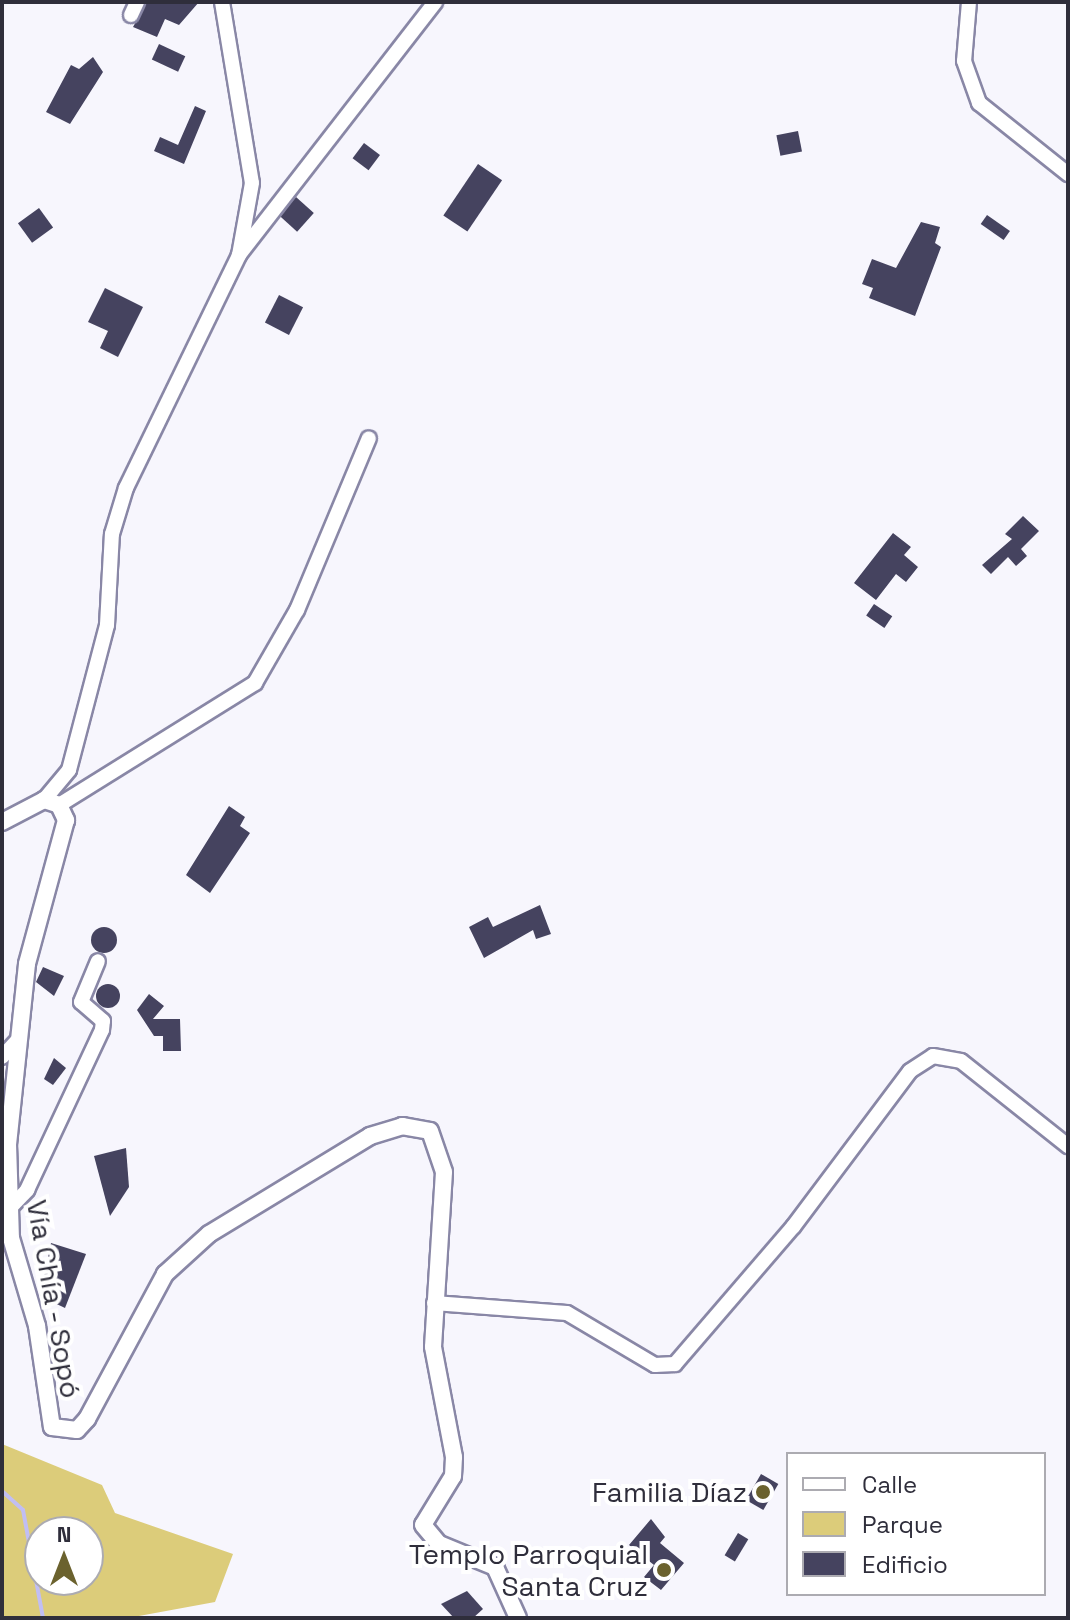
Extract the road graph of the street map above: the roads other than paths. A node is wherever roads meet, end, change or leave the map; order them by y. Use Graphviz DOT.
graph roads {
  1 [pos="222,2"];
  2 [pos="435,2"];
  3 [pos="969,2"];
  4 [pos="1068,174"];
  5 [pos="239,255"];
  6 [pos="369,438"];
  7 [pos="51,802"];
  8 [pos="2,822"];
  9 [pos="98,961"];
  10 [pos="16,1042"];
  11 [pos="2,1057"];
  12 [pos="1068,1146"];
  13 [pos="8,1210"];
  14 [pos="434,1303"];
  15 [pos="518,1618"];
  1 -- 5 [label="street"];
  2 -- 5 [label="street"];
  3 -- 4 [label="street"];
  5 -- 7 [label="street"];
  6 -- 7 [label="street"];
  7 -- 8 [label="street"];
  7 -- 10 [label="street, Vía Chía - Sopó"];
  9 -- 13 [label="street"];
  10 -- 11 [label="street"];
  10 -- 13 [label="street, Vía Chía - Sopó"];
  12 -- 14 [label="street"];
  13 -- 14 [label="street, Vía Chía - Sopó"];
  14 -- 15 [label="street, Vía Chía - Sopó"];
}
